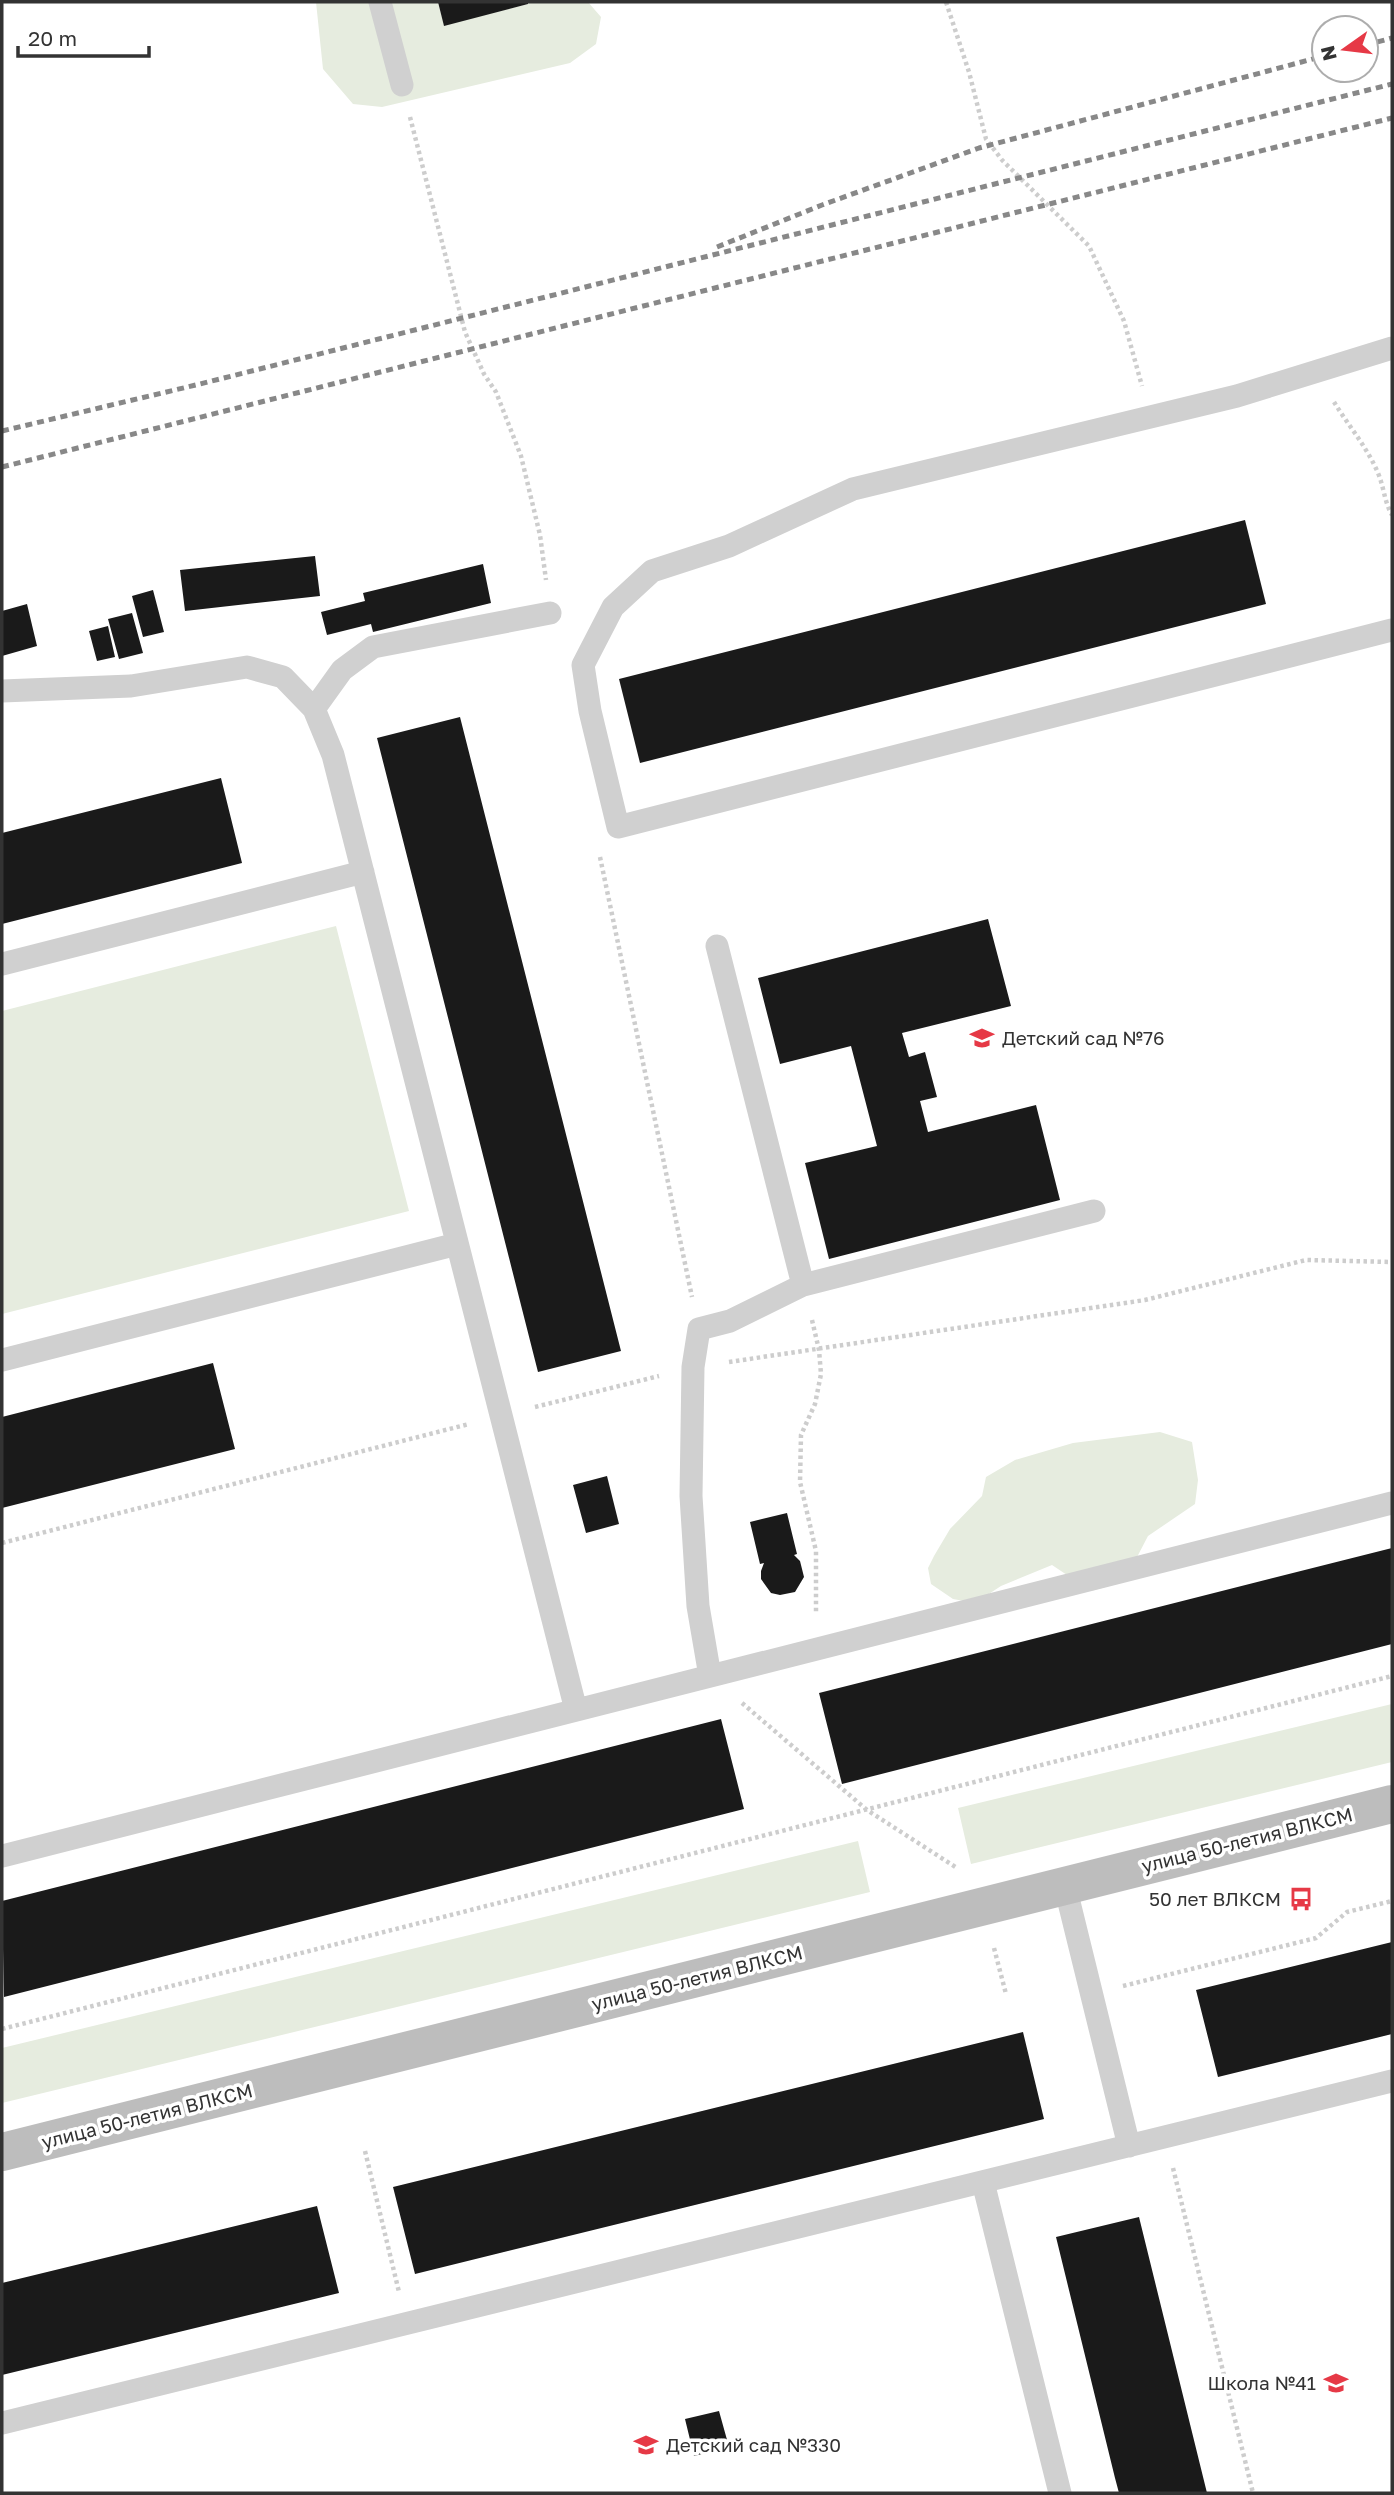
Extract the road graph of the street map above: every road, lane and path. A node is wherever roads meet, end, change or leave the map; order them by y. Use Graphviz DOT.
graph roads {
  1 [pos="380,2"];
  2 [pos="946,2"];
  3 [pos="402,85"];
  4 [pos="1392,348"];
  5 [pos="1317,372"];
  6 [pos="1150,417"];
  7 [pos="1392,515"];
  8 [pos="550,613"];
  9 [pos="1392,631"];
  10 [pos="2,691"];
  11 [pos="314,709"];
  12 [pos="618,827"];
  13 [pos="363,872"];
  14 [pos="717,946"];
  15 [pos="2,964"];
  16 [pos="1094,1211"];
  17 [pos="457,1244"];
  18 [pos="1392,1262"];
  19 [pos="803,1285"];
  20 [pos="699,1329"];
  21 [pos="819,1350"];
  22 [pos="2,1360"];
  23 [pos="692,1367"];
  24 [pos="501,1416"];
  25 [pos="1392,1503"];
  26 [pos="2,1543"];
  27 [pos="804,1652"];
  28 [pos="710,1676"];
  29 [pos="1392,1676"];
  30 [pos="576,1710"];
  31 [pos="1392,1804"];
  32 [pos="867,1810"];
  33 [pos="2,1856"];
  34 [pos="1065,1886"];
  35 [pos="1392,1901"];
  36 [pos="1091,1994"];
  37 [pos="2,2029"];
  38 [pos="1392,2081"];
  39 [pos="1166,2137"];
  40 [pos="1129,2146"];
  41 [pos="365,2151"];
  42 [pos="2,2152"];
  43 [pos="984,2182"];
  44 [pos="407,2324"];
  45 [pos="2,2423"];
  46 [pos="1060,2493"];
  47 [pos="1253,2493"];
  1 -- 3 [label="lane"];
  2 -- 6 [label="path"];
  3 -- 8 [label="path"];
  4 -- 5 [label="lane"];
  5 -- 6 [label="lane"];
  5 -- 7 [label="path"];
  6 -- 12 [label="lane"];
  8 -- 11 [label="lane"];
  9 -- 12 [label="lane"];
  10 -- 11 [label="lane"];
  11 -- 13 [label="lane"];
  12 -- 20 [label="path"];
  13 -- 15 [label="lane"];
  13 -- 17 [label="lane"];
  14 -- 19 [label="lane"];
  16 -- 19 [label="lane"];
  17 -- 22 [label="lane"];
  17 -- 24 [label="lane"];
  18 -- 21 [label="path"];
  19 -- 20 [label="lane"];
  19 -- 21 [label="path"];
  20 -- 23 [label="lane"];
  21 -- 23 [label="path"];
  21 -- 27 [label="path"];
  23 -- 24 [label="path"];
  23 -- 28 [label="lane"];
  24 -- 26 [label="path"];
  24 -- 30 [label="lane"];
  25 -- 27 [label="lane"];
  27 -- 28 [label="lane"];
  28 -- 30 [label="lane"];
  28 -- 32 [label="path"];
  29 -- 32 [label="path"];
  30 -- 33 [label="lane"];
  31 -- 34 [label="main road, улица 50-летия ВЛКСМ"];
  32 -- 37 [label="path"];
  34 -- 36 [label="lane"];
  34 -- 42 [label="main road, улица 50-летия ВЛКСМ"];
  35 -- 36 [label="path"];
  36 -- 40 [label="lane"];
  38 -- 39 [label="lane"];
  39 -- 40 [label="lane"];
  39 -- 47 [label="path"];
  40 -- 43 [label="lane"];
  41 -- 44 [label="path"];
  43 -- 44 [label="lane"];
  43 -- 46 [label="lane"];
  44 -- 45 [label="lane"];
}
